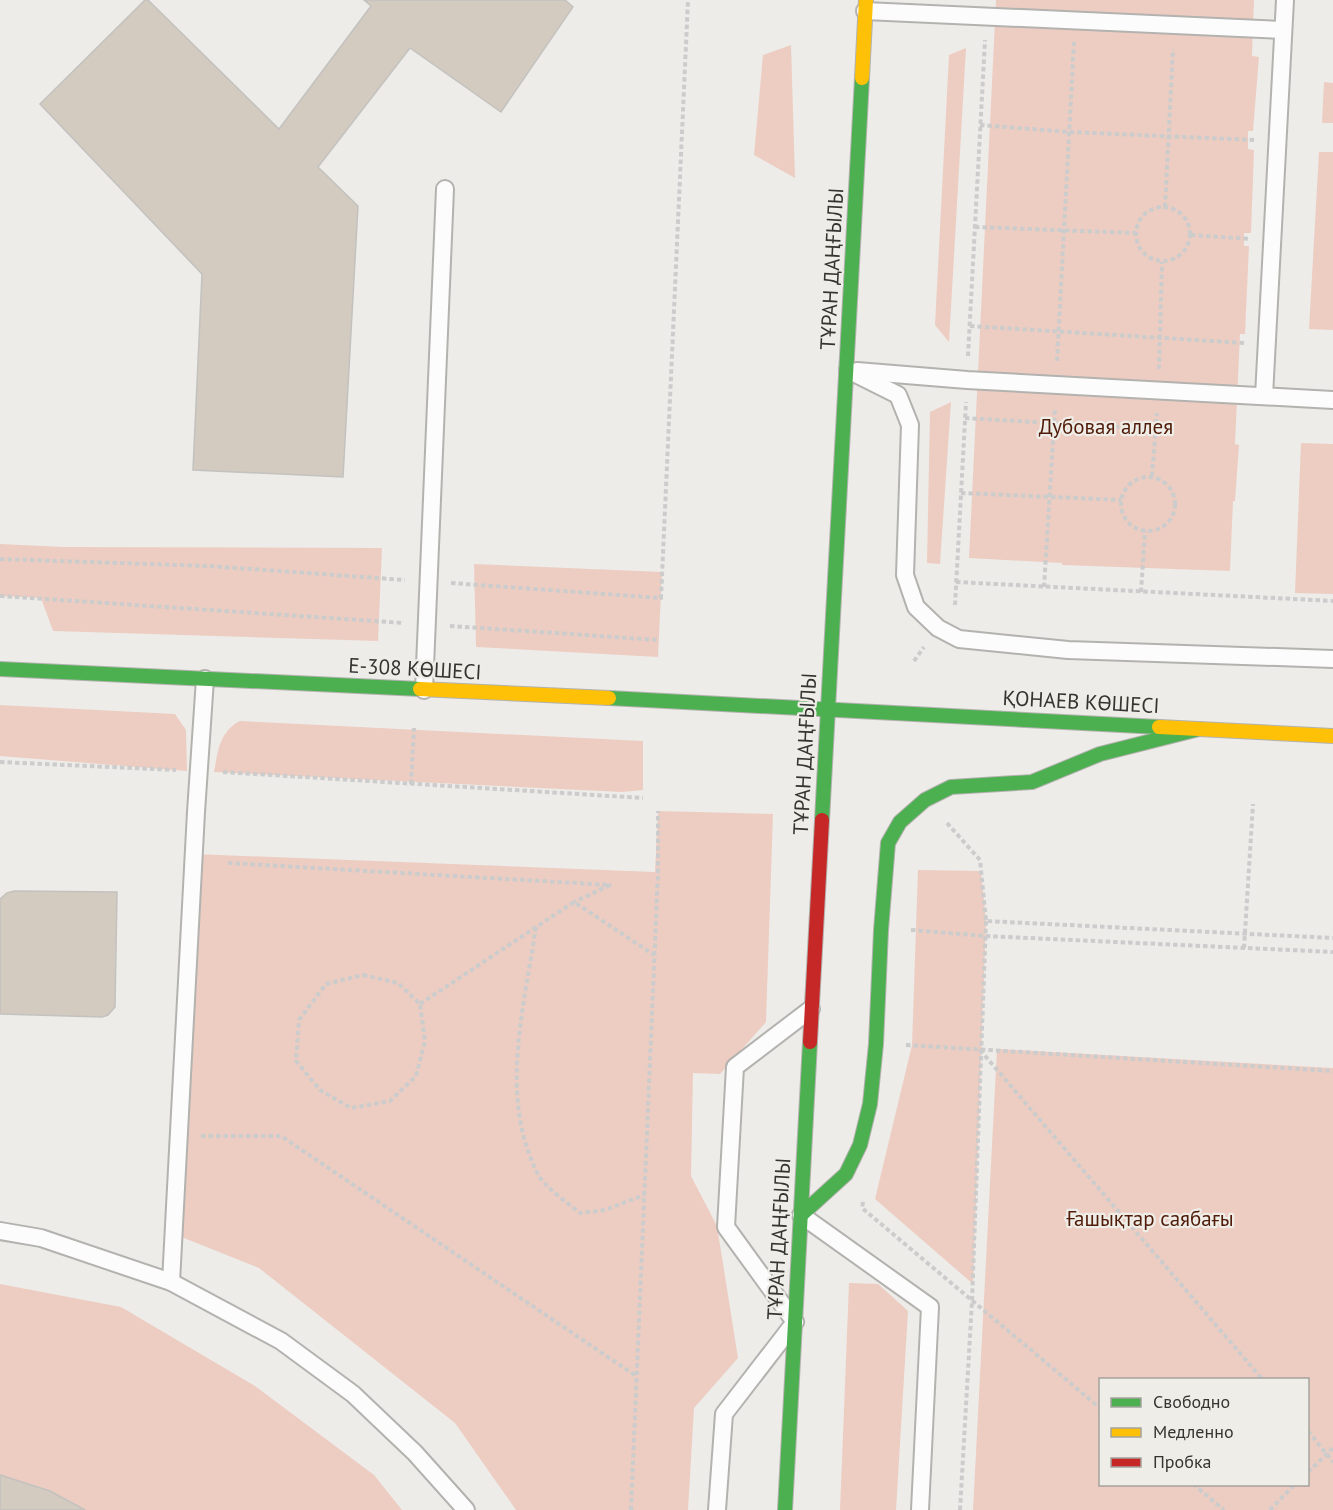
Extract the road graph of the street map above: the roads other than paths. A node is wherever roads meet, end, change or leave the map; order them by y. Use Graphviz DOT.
graph roads {
  1 [pos="1285,0"];
  2 [pos="866,5"];
  3 [pos="1283,30"];
  4 [pos="445,189"];
  5 [pos="848,370"];
  6 [pos="1264,396"];
  7 [pos="1333,400"];
  8 [pos="1333,658"];
  9 [pos="0,669"];
  10 [pos="205,679"];
  11 [pos="424,690"];
  12 [pos="827,709"];
  13 [pos="1199,729"];
  14 [pos="1333,736"];
  15 [pos="812,1008"];
  16 [pos="801,1215"];
  17 [pos="0,1231"];
  18 [pos="171,1282"];
  19 [pos="795,1322"];
  20 [pos="466,1510"];
  21 [pos="717,1510"];
  22 [pos="785,1510"];
  23 [pos="920,1510"];
  1 -- 3 [label="lane"];
  2 -- 3 [label="lane"];
  2 -- 5 [label="main road, ТҰРАН ДАҢҒЫЛЫ"];
  3 -- 6 [label="lane"];
  4 -- 11 [label="lane"];
  5 -- 6 [label="lane"];
  5 -- 8 [label="lane"];
  5 -- 12 [label="main road, ТҰРАН ДАҢҒЫЛЫ"];
  6 -- 7 [label="lane"];
  9 -- 10 [label="main road, Е-308 КӨШЕСІ"];
  10 -- 11 [label="main road, Е-308 КӨШЕСІ"];
  10 -- 18 [label="lane"];
  11 -- 12 [label="main road, Е-308 КӨШЕСІ"];
  12 -- 13 [label="main road, ҚОНАЕВ КӨШЕСІ"];
  12 -- 15 [label="main road, ТҰРАН ДАҢҒЫЛЫ"];
  13 -- 14 [label="main road, ҚОНАЕВ КӨШЕСІ"];
  13 -- 16 [label="main road"];
  15 -- 16 [label="main road, ТҰРАН ДАҢҒЫЛЫ"];
  15 -- 19 [label="lane"];
  16 -- 19 [label="main road, ТҰРАН ДАҢҒЫЛЫ"];
  16 -- 23 [label="lane"];
  17 -- 18 [label="lane"];
  18 -- 20 [label="lane"];
  19 -- 21 [label="lane"];
  19 -- 22 [label="main road, ТҰРАН ДАҢҒЫЛЫ"];
}
